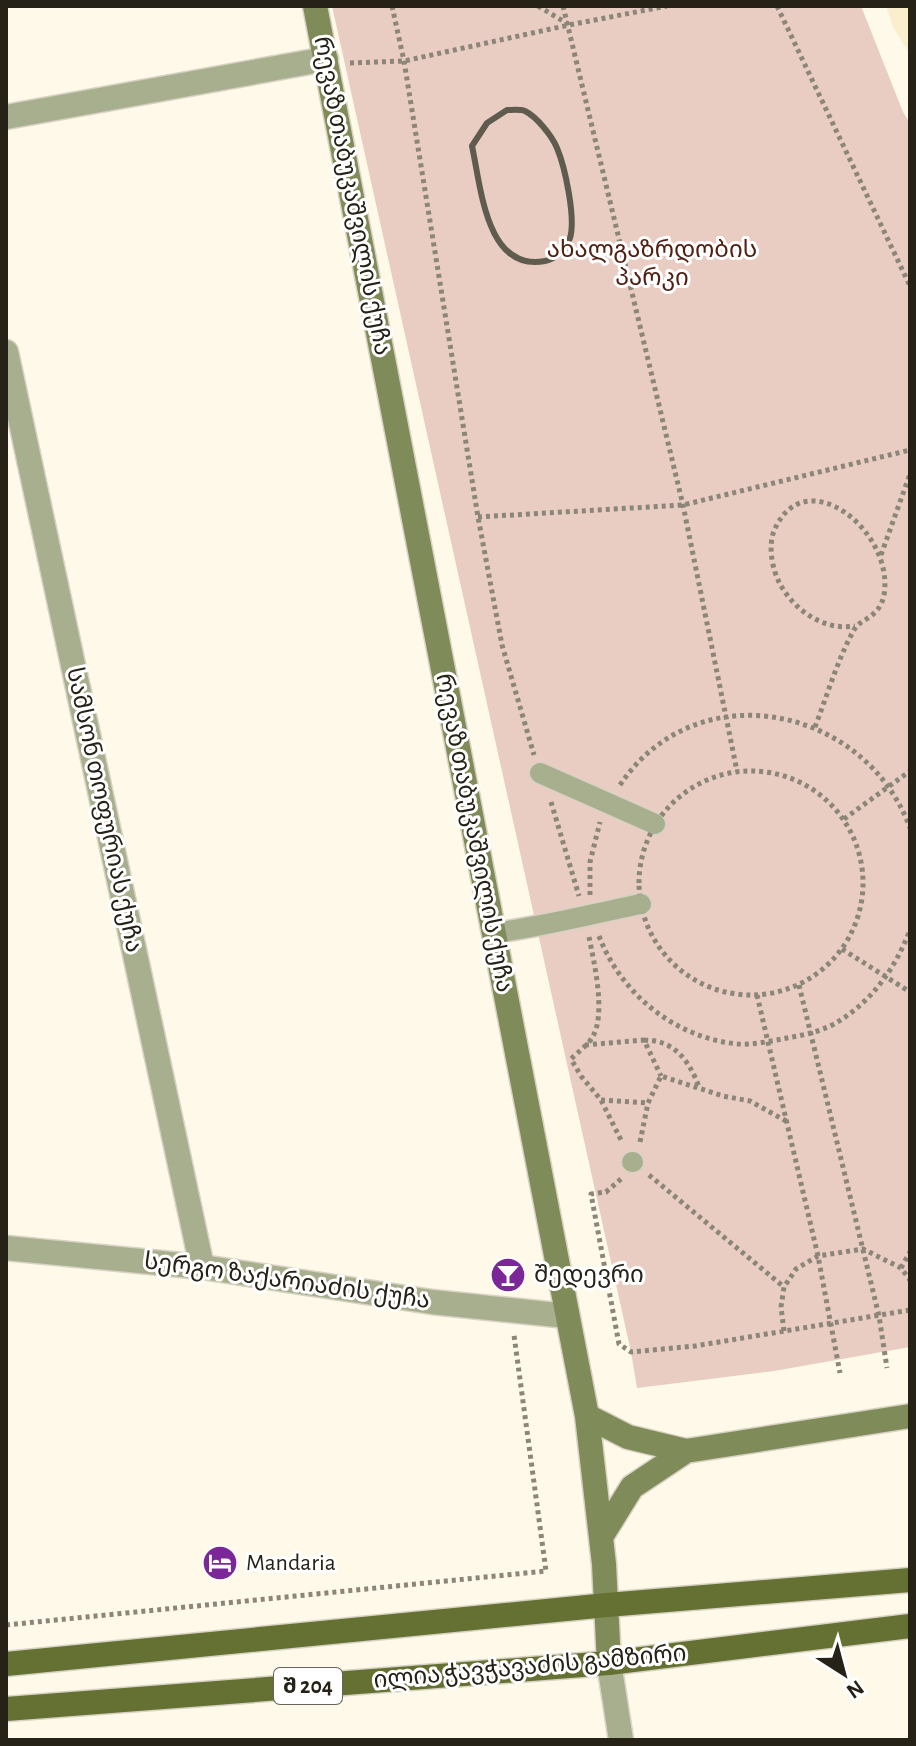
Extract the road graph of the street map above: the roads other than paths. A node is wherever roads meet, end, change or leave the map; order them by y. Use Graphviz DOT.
graph roads {
  1 [pos="315,6"];
  2 [pos="326,59"];
  3 [pos="6,117"];
  4 [pos="6,352"];
  5 [pos="540,773"];
  6 [pos="655,824"];
  7 [pos="641,904"];
  8 [pos="493,933"];
  9 [pos="6,1248"];
  10 [pos="202,1267"];
  11 [pos="567,1316"];
  12 [pos="587,1416"];
  13 [pos="910,1416"];
  14 [pos="686,1451"];
  15 [pos="601,1537"];
  16 [pos="910,1580"];
  17 [pos="607,1605"];
  18 [pos="910,1626"];
  19 [pos="609,1663"];
  20 [pos="6,1664"];
  21 [pos="6,1709"];
  22 [pos="621,1740"];
  1 -- 2 [label="main road, რევაზ თაბუკაშვილის ქუჩა"];
  2 -- 3 [label="street"];
  2 -- 8 [label="main road, რევაზ თაბუკაშვილის ქუჩა"];
  4 -- 10 [label="street, სამსონ თოფურიას ქუჩა"];
  5 -- 6 [label="street"];
  7 -- 8 [label="street"];
  8 -- 11 [label="main road, რევაზ თაბუკაშვილის ქუჩა"];
  9 -- 10 [label="street, სერგო ზაქარიაძის ქუჩა"];
  10 -- 11 [label="street, სერგო ზაქარიაძის ქუჩა"];
  11 -- 12 [label="main road, რევაზ თაბუკაშვილის ქუჩა"];
  12 -- 14 [label="main road"];
  12 -- 15 [label="main road, რევაზ თაბუკაშვილის ქუჩა"];
  13 -- 14 [label="main road"];
  14 -- 15 [label="main road"];
  15 -- 17 [label="main road, რევაზ თაბუკაშვილის ქუჩა"];
  16 -- 17 [label="main road, შ 204"];
  17 -- 19 [label="main road, რევაზ თაბუკაშვილის ქუჩა"];
  17 -- 20 [label="main road, შ 204"];
  18 -- 19 [label="main road, ილია ჭავჭავაძის გამზირი / შ 204"];
  19 -- 21 [label="main road, ილია ჭავჭავაძის გამზირი / შ 204"];
  19 -- 22 [label="street"];
}
